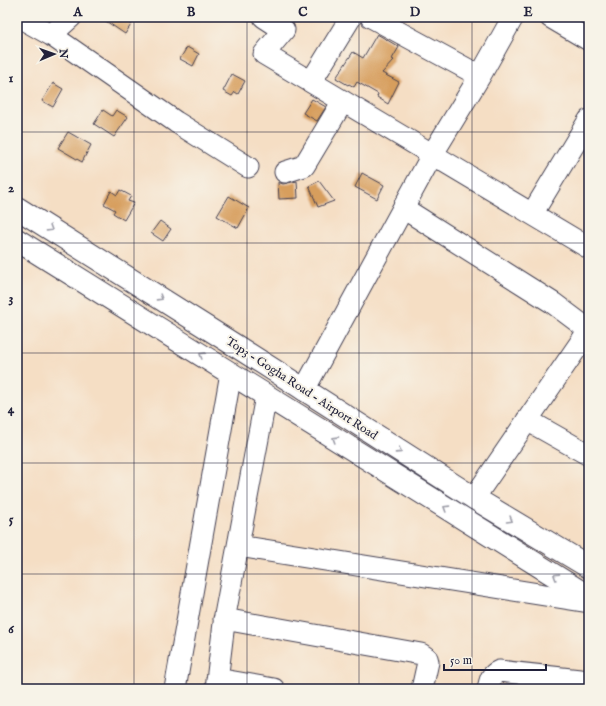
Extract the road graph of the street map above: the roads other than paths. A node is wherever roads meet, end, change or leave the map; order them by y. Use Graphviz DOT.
graph roads {
  1 [pos="19,17"];
  2 [pos="71,17"];
  3 [pos="264,17"];
  4 [pos="351,17"];
  5 [pos="371,17"];
  6 [pos="513,17"];
  7 [pos="550,17"];
  8 [pos="51,35"];
  9 [pos="589,40"];
  10 [pos="480,76"];
  11 [pos="311,82"];
  12 [pos="342,101"];
  13 [pos="589,120"];
  14 [pos="432,155"];
  15 [pos="248,167"];
  16 [pos="284,172"];
  17 [pos="17,208"];
  18 [pos="403,208"];
  19 [pos="532,214"];
  20 [pos="17,240"];
  21 [pos="589,248"];
  22 [pos="589,330"];
  23 [pos="231,373"];
  24 [pos="304,390"];
  25 [pos="266,396"];
  26 [pos="527,420"];
  27 [pos="589,454"];
  28 [pos="474,498"];
  29 [pos="238,546"];
  30 [pos="589,567"];
  31 [pos="589,597"];
  32 [pos="589,602"];
  33 [pos="224,619"];
  34 [pos="589,681"];
  35 [pos="556,683"];
  36 [pos="217,684"];
  37 [pos="175,689"];
  38 [pos="274,689"];
  39 [pos="422,689"];
  40 [pos="488,689"];
  1 -- 8 [label="street"];
  2 -- 8 [label="street"];
  3 -- 11 [label="street"];
  4 -- 11 [label="street"];
  5 -- 10 [label="street"];
  6 -- 10 [label="street"];
  7 -- 9 [label="street"];
  8 -- 15 [label="street"];
  10 -- 14 [label="street"];
  11 -- 12 [label="street"];
  12 -- 14 [label="street"];
  12 -- 16 [label="street"];
  13 -- 19 [label="street"];
  14 -- 18 [label="street"];
  14 -- 19 [label="street"];
  17 -- 24 [label="main road, Top3 - Gogha Road - Airport Road, one-way"];
  18 -- 22 [label="street"];
  18 -- 24 [label="street"];
  19 -- 21 [label="street"];
  23 -- 20 [label="main road, Top3 - Gogha Road - Airport Road, one-way"];
  22 -- 26 [label="street"];
  23 -- 25 [label="main road, Top3 - Gogha Road - Airport Road"];
  23 -- 37 [label="street"];
  24 -- 28 [label="main road, Top3 - Gogha Road - Airport Road, one-way"];
  25 -- 29 [label="street"];
  31 -- 25 [label="main road, Top3 - Gogha Road - Airport Road, one-way"];
  26 -- 27 [label="street"];
  26 -- 28 [label="street"];
  28 -- 30 [label="main road, Top3 - Gogha Road - Airport Road, one-way"];
  29 -- 32 [label="street"];
  29 -- 33 [label="street"];
  33 -- 36 [label="street"];
  33 -- 39 [label="street"];
  34 -- 35 [label="street"];
  35 -- 40 [label="street"];
  36 -- 38 [label="street"];
}
